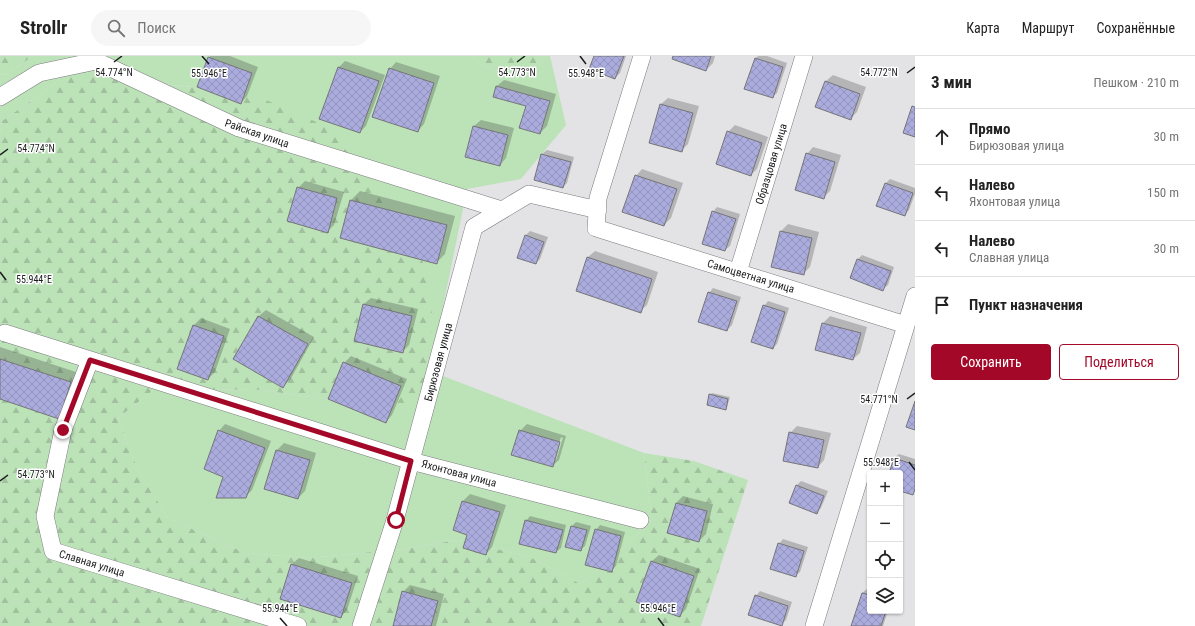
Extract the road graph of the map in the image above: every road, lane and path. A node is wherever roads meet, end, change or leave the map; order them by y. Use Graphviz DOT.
graph roads {
  1 [pos="642,56"];
  2 [pos="804,56"];
  3 [pos="0,97"];
  4 [pos="502,210"];
  5 [pos="598,210"];
  6 [pos="738,272"];
  7 [pos="915,296"];
  8 [pos="906,325"];
  9 [pos="5,334"];
  10 [pos="90,360"];
  11 [pos="411,461"];
  12 [pos="640,520"];
  13 [pos="298,626"];
  14 [pos="361,626"];
  15 [pos="814,626"];
  1 -- 5 [label="street"];
  2 -- 6 [label="street, Образцовая улица"];
  3 -- 4 [label="street, Райская улица"];
  4 -- 5 [label="street, Бирюзовая улица"];
  4 -- 11 [label="street, Бирюзовая улица"];
  5 -- 6 [label="street, Самоцветная улица"];
  6 -- 8 [label="street, Самоцветная улица"];
  7 -- 8 [label="street"];
  8 -- 15 [label="street"];
  9 -- 10 [label="street, Яхонтовая улица"];
  10 -- 11 [label="street, Яхонтовая улица"];
  10 -- 13 [label="street, Славная улица"];
  11 -- 12 [label="street, Яхонтовая улица"];
  11 -- 14 [label="street, Бирюзовая улица"];
}
